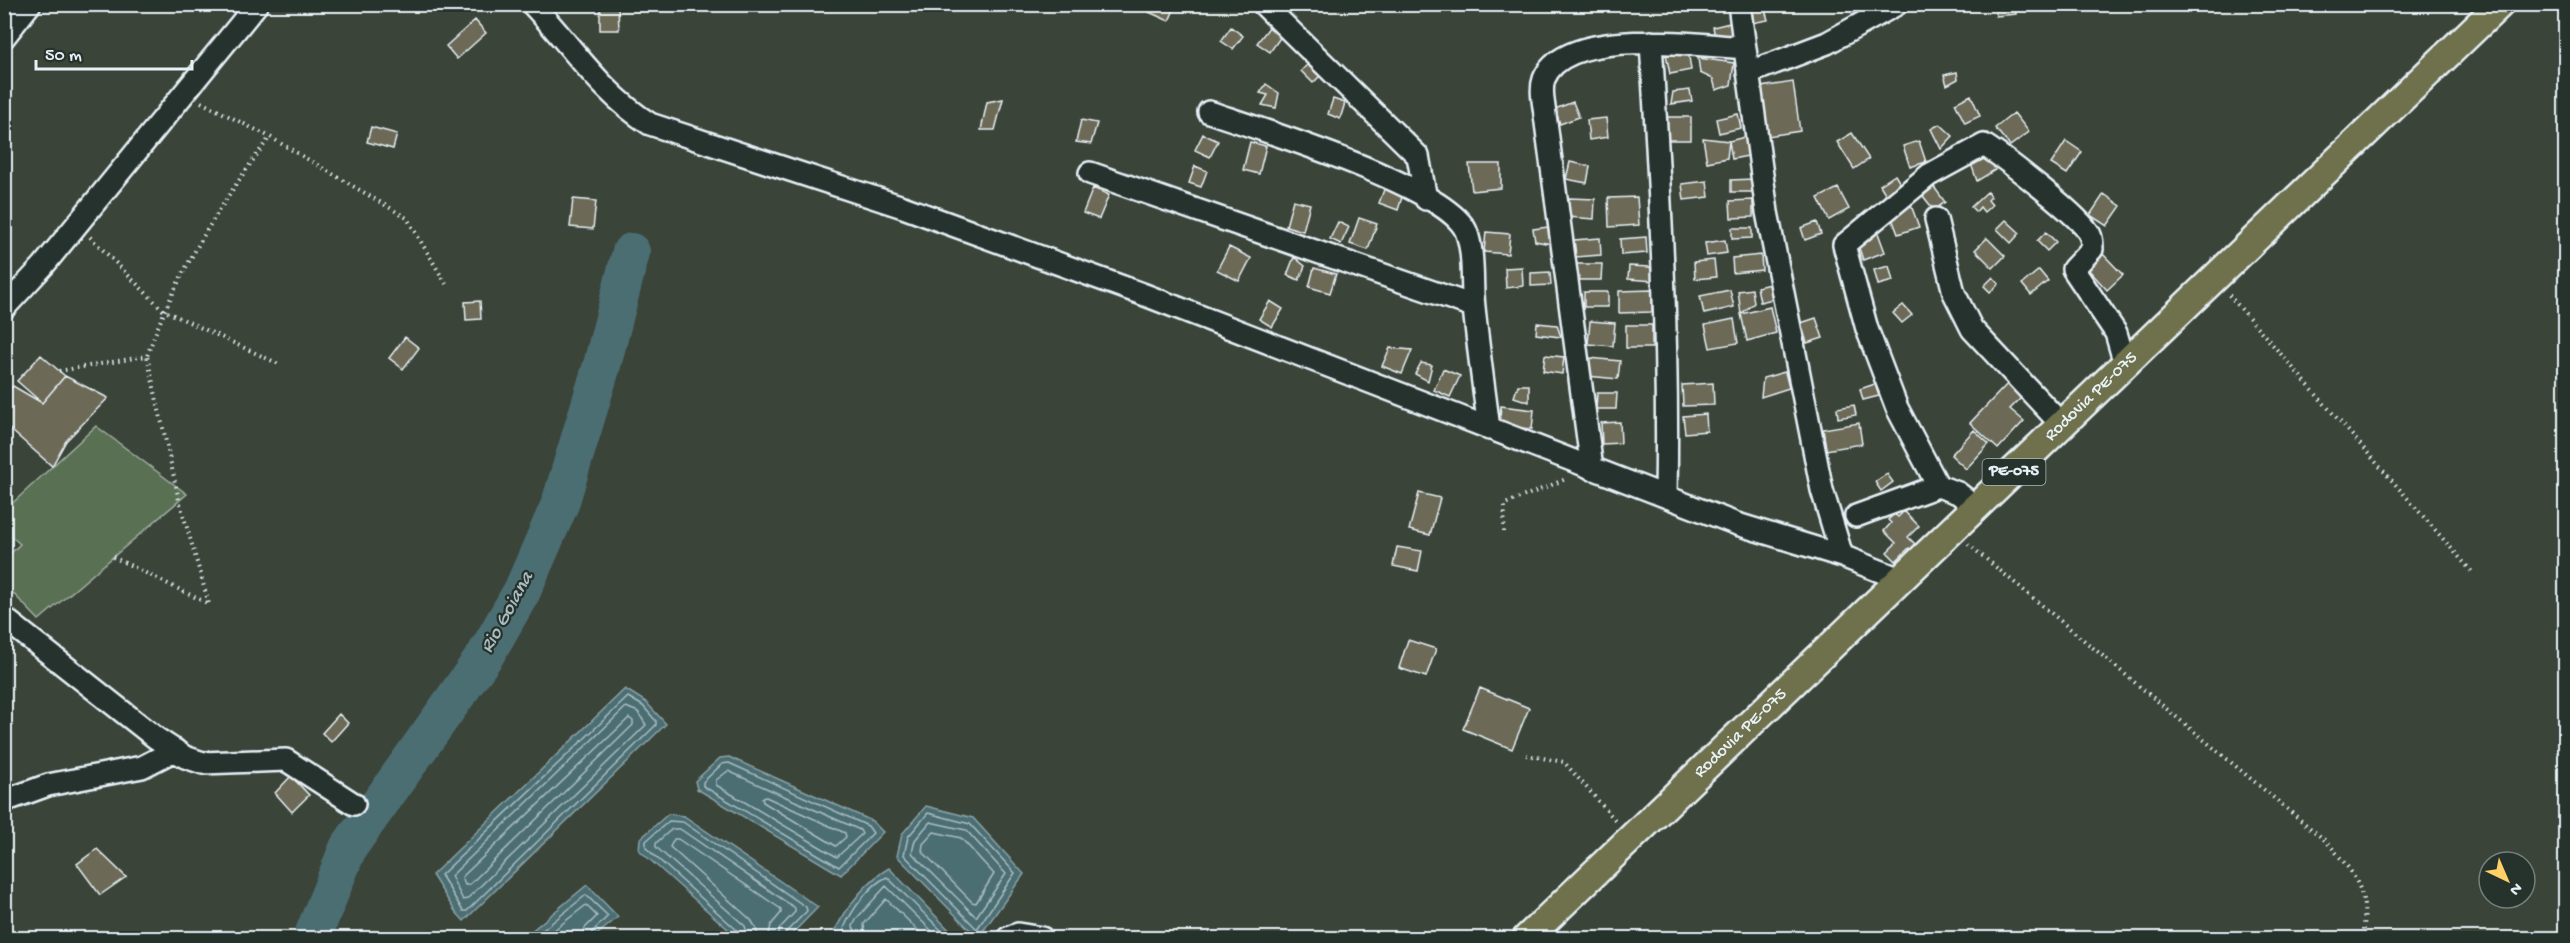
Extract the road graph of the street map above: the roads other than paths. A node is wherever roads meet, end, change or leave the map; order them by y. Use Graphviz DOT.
graph roads {
  1 [pos="30,4"];
  2 [pos="257,4"];
  3 [pos="532,4"];
  4 [pos="1263,4"];
  5 [pos="1739,4"];
  6 [pos="1897,4"];
  7 [pos="2500,4"];
  8 [pos="4,37"];
  9 [pos="1651,42"];
  10 [pos="1744,48"];
  11 [pos="1748,73"];
  12 [pos="1209,112"];
  13 [pos="1090,173"];
  14 [pos="1426,199"];
  15 [pos="1936,219"];
  16 [pos="1473,306"];
  17 [pos="4,308"];
  18 [pos="2125,364"];
  19 [pos="2062,425"];
  20 [pos="1489,429"];
  21 [pos="1592,469"];
  22 [pos="1938,486"];
  23 [pos="1666,495"];
  24 [pos="1976,507"];
  25 [pos="1856,516"];
  26 [pos="1842,556"];
  27 [pos="1900,579"];
  28 [pos="4,618"];
  29 [pos="175,750"];
  30 [pos="4,801"];
  31 [pos="354,804"];
  32 [pos="1008,939"];
  33 [pos="1042,939"];
  34 [pos="1527,939"];
  1 -- 8 [label="street"];
  2 -- 17 [label="street"];
  3 -- 20 [label="street"];
  4 -- 14 [label="street"];
  5 -- 10 [label="street"];
  6 -- 11 [label="street"];
  7 -- 18 [label="main road, Rodovia PE-075 / PE-075"];
  9 -- 10 [label="street"];
  9 -- 21 [label="street"];
  9 -- 23 [label="street"];
  10 -- 11 [label="street"];
  11 -- 26 [label="street"];
  12 -- 14 [label="street"];
  13 -- 16 [label="street"];
  14 -- 16 [label="street"];
  15 -- 19 [label="street"];
  16 -- 20 [label="street"];
  18 -- 19 [label="main road, Rodovia PE-075 / PE-075"];
  18 -- 22 [label="street"];
  19 -- 24 [label="main road, Rodovia PE-075 / PE-075"];
  20 -- 21 [label="street"];
  21 -- 23 [label="street"];
  22 -- 24 [label="street"];
  22 -- 25 [label="street"];
  23 -- 26 [label="street"];
  24 -- 27 [label="main road, Rodovia PE-075 / PE-075"];
  26 -- 27 [label="street"];
  27 -- 34 [label="main road, Rodovia PE-075 / PE-075"];
  28 -- 29 [label="street"];
  29 -- 30 [label="street"];
  29 -- 31 [label="street"];
  32 -- 33 [label="street"];
}
